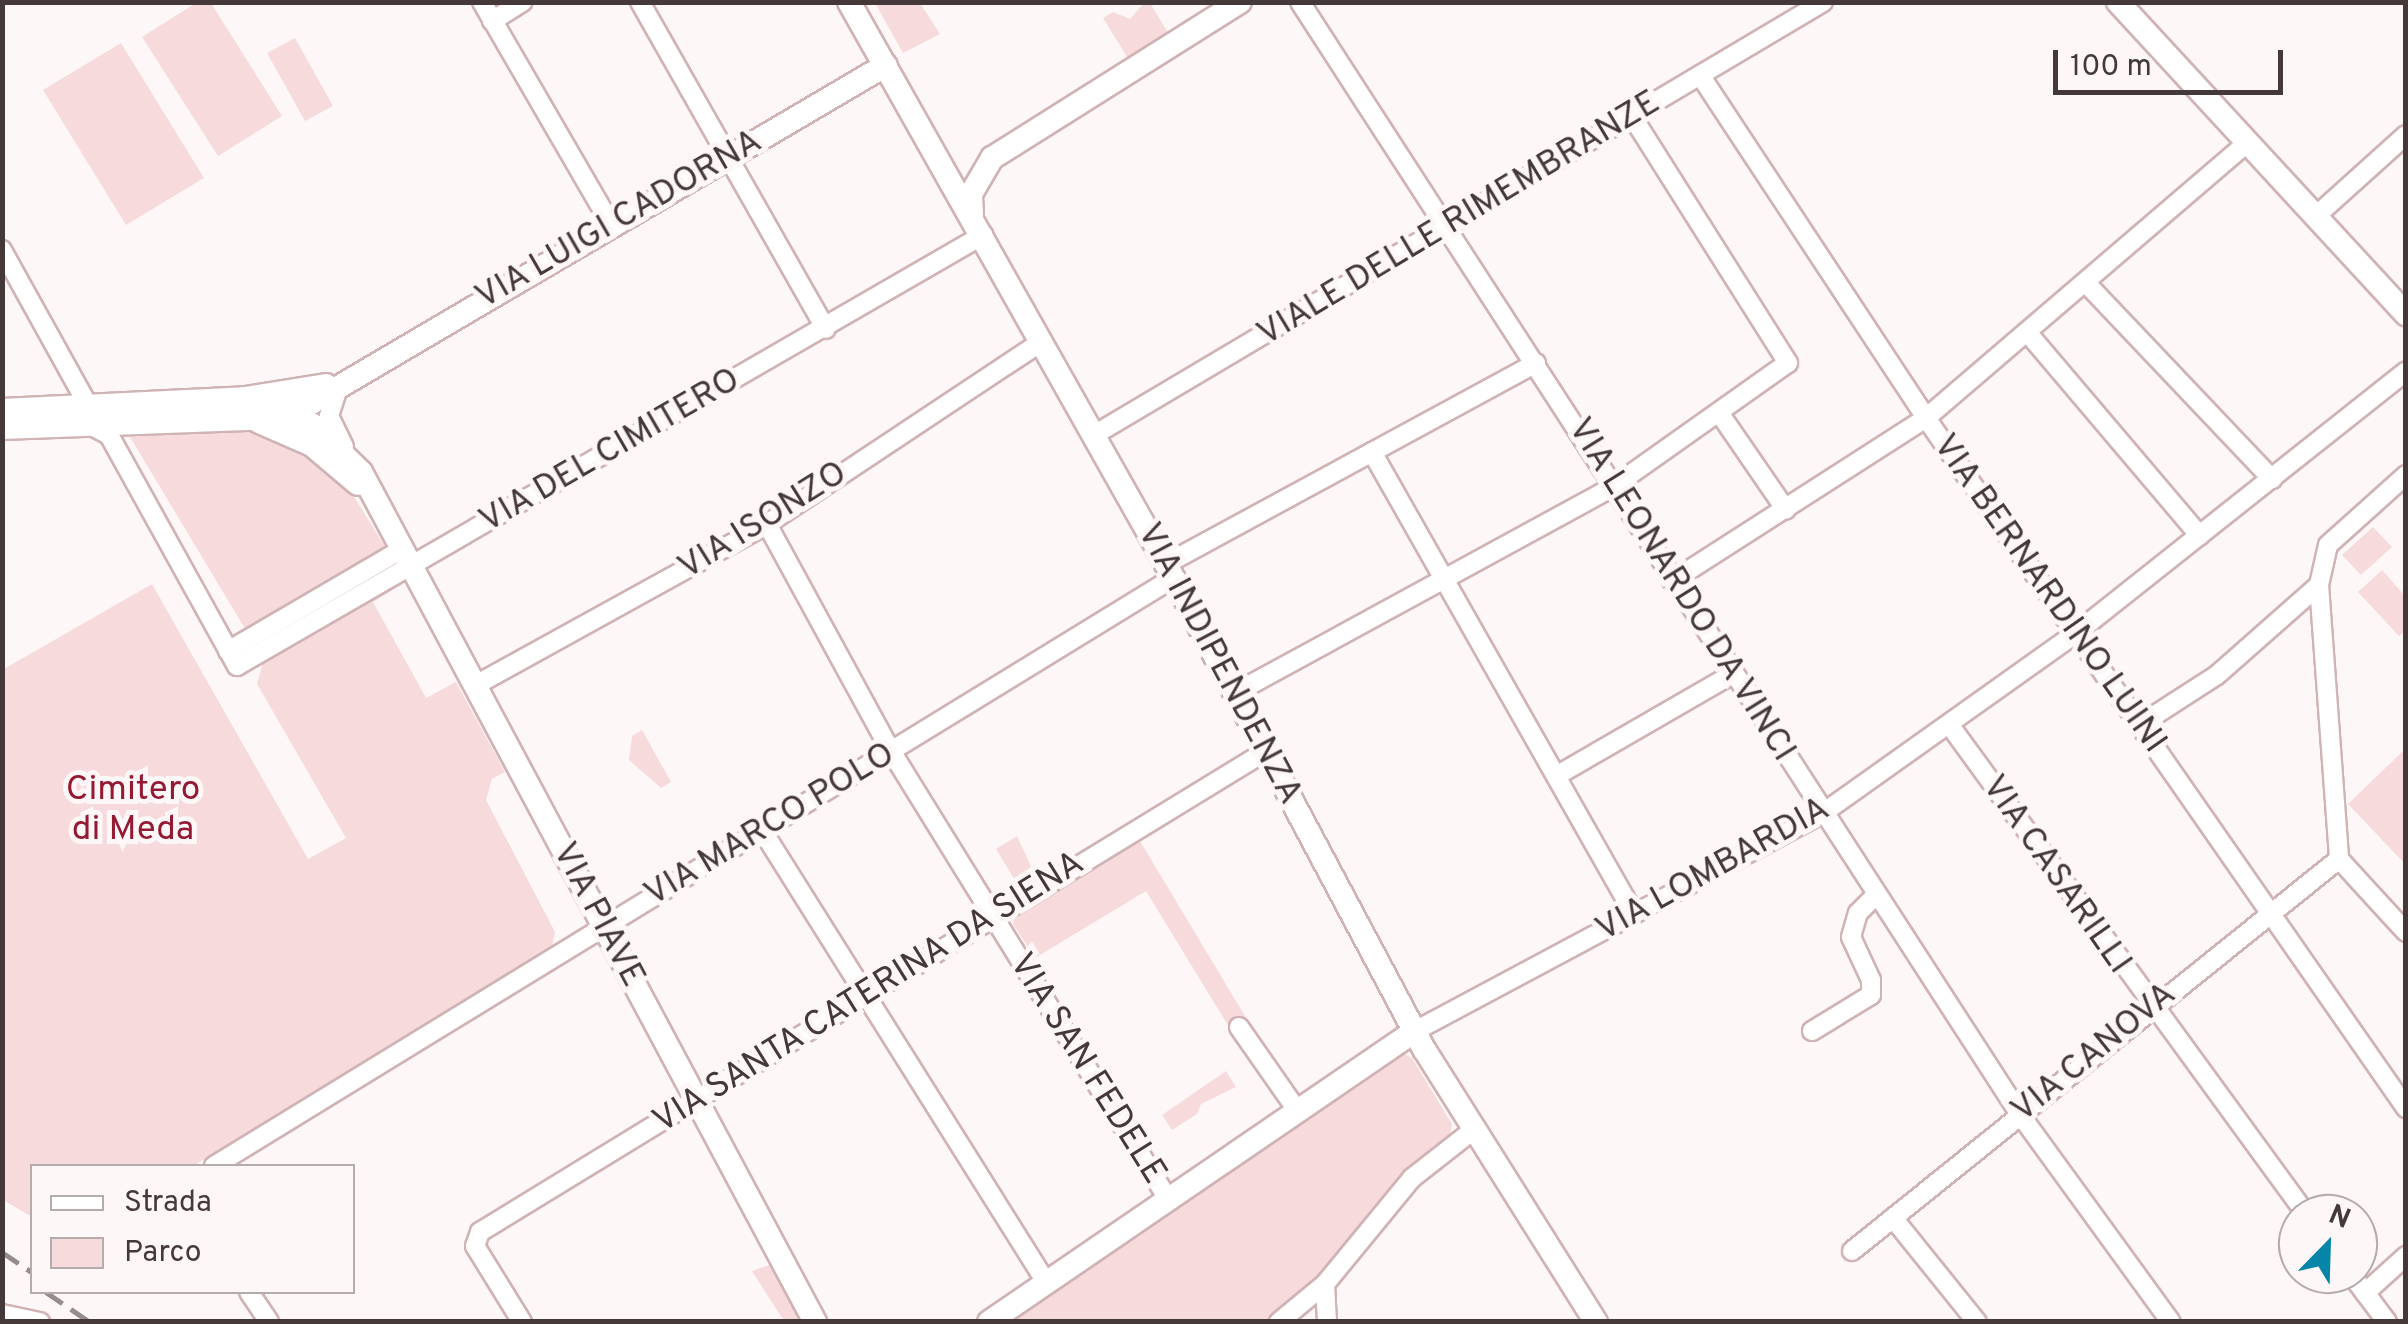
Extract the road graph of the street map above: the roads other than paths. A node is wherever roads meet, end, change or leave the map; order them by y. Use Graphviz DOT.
graph roads {
  1 [pos="482,2"];
  2 [pos="523,2"];
  3 [pos="640,2"];
  4 [pos="848,2"];
  5 [pos="1240,2"];
  6 [pos="1300,2"];
  7 [pos="2118,2"];
  8 [pos="1822,3"];
  9 [pos="492,21"];
  10 [pos="886,65"];
  11 [pos="1700,76"];
  12 [pos="1631,115"];
  13 [pos="2406,135"];
  14 [pos="2248,142"];
  15 [pos="728,157"];
  16 [pos="992,158"];
  17 [pos="942,164"];
  18 [pos="2316,216"];
  19 [pos="978,225"];
  20 [pos="612,226"];
  21 [pos="1446,227"];
  22 [pos="2,250"];
  23 [pos="2085,282"];
  24 [pos="2406,314"];
  25 [pos="826,329"];
  26 [pos="2027,332"];
  27 [pos="1042,341"];
  28 [pos="1536,363"];
  29 [pos="2406,371"];
  30 [pos="346,380"];
  31 [pos="245,408"];
  32 [pos="2,410"];
  33 [pos="290,414"];
  34 [pos="1720,414"];
  35 [pos="90,416"];
  36 [pos="1926,418"];
  37 [pos="2,428"];
  38 [pos="1094,435"];
  39 [pos="347,452"];
  40 [pos="1372,452"];
  41 [pos="2406,475"];
  42 [pos="2272,479"];
  43 [pos="1614,486"];
  44 [pos="379,510"];
  45 [pos="1786,510"];
  46 [pos="767,524"];
  47 [pos="2200,536"];
  48 [pos="406,558"];
  49 [pos="1169,571"];
  50 [pos="1672,581"];
  51 [pos="1445,584"];
  52 [pos="2318,585"];
  53 [pos="2076,633"];
  54 [pos="1733,674"];
  55 [pos="474,686"];
  56 [pos="1235,694"];
  57 [pos="2141,724"];
  58 [pos="1951,726"];
  59 [pos="890,751"];
  60 [pos="1266,751"];
  61 [pos="1556,776"];
  62 [pos="1823,813"];
  63 [pos="762,830"];
  64 [pos="2339,860"];
  65 [pos="1876,895"];
  66 [pos="1634,912"];
  67 [pos="2267,915"];
  68 [pos="993,916"];
  69 [pos="604,926"];
  70 [pos="2406,932"];
  71 [pos="864,995"];
  72 [pos="2150,1006"];
  73 [pos="1239,1027"];
  74 [pos="1812,1030"];
  75 [pos="1415,1031"];
  76 [pos="696,1100"];
  77 [pos="2406,1108"];
  78 [pos="1297,1110"];
  79 [pos="2019,1113"];
  80 [pos="1472,1131"];
  81 [pos="217,1164"];
  82 [pos="2291,1194"];
  83 [pos="1168,1198"];
  84 [pos="1893,1218"];
  85 [pos="1852,1252"];
  86 [pos="2406,1256"];
  87 [pos="2378,1281"];
  88 [pos="1046,1282"];
  89 [pos="1325,1284"];
  90 [pos="250,1294"];
  91 [pos="2366,1294"];
  92 [pos="8,1313"];
  93 [pos="40,1322"];
  94 [pos="269,1322"];
  95 [pos="522,1322"];
  96 [pos="815,1322"];
  97 [pos="988,1322"];
  98 [pos="1279,1322"];
  99 [pos="1328,1322"];
  100 [pos="1596,1322"];
  101 [pos="1976,1322"];
  102 [pos="2171,1322"];
  103 [pos="2387,1322"];
  1 -- 9 [label="street"];
  2 -- 9 [label="street"];
  3 -- 15 [label="street"];
  4 -- 10 [label="street, VIA INDIPENDENZA"];
  5 -- 16 [label="street"];
  6 -- 21 [label="street, VIA LEONARDO DA VINCI"];
  7 -- 14 [label="street"];
  8 -- 11 [label="street, VIALE DELLE RIMEMBRANZE"];
  9 -- 20 [label="street"];
  10 -- 15 [label="street, VIA LUIGI CADORNA"];
  10 -- 17 [label="street, VIA INDIPENDENZA"];
  11 -- 12 [label="street, VIALE DELLE RIMEMBRANZE"];
  11 -- 36 [label="street, VIA BERNARDINO LUINI"];
  12 -- 21 [label="street, VIALE DELLE RIMEMBRANZE"];
  12 -- 34 [label="street"];
  13 -- 18 [label="street"];
  14 -- 18 [label="street"];
  14 -- 23 [label="street"];
  15 -- 20 [label="street, VIA LUIGI CADORNA"];
  15 -- 25 [label="street"];
  16 -- 17 [label="street"];
  16 -- 19 [label="street"];
  17 -- 19 [label="street, VIA INDIPENDENZA"];
  18 -- 24 [label="street"];
  19 -- 25 [label="street, VIA DEL CIMITERO"];
  19 -- 27 [label="street, VIA INDIPENDENZA"];
  20 -- 30 [label="street, VIA LUIGI CADORNA"];
  21 -- 28 [label="street, VIA LEONARDO DA VINCI"];
  21 -- 38 [label="street, VIALE DELLE RIMEMBRANZE"];
  22 -- 35 [label="street"];
  23 -- 26 [label="street"];
  23 -- 42 [label="street"];
  25 -- 48 [label="street, VIA DEL CIMITERO"];
  26 -- 36 [label="street"];
  26 -- 47 [label="street"];
  27 -- 38 [label="street, VIA INDIPENDENZA"];
  27 -- 46 [label="street, VIA ISONZO"];
  28 -- 40 [label="street, VIA MARCO POLO"];
  28 -- 43 [label="street, VIA LEONARDO DA VINCI"];
  29 -- 42 [label="street, VIA LOMBARDIA"];
  30 -- 31 [label="street, VIA LUIGI CADORNA"];
  30 -- 33 [label="street, VIA LUIGI CADORNA"];
  30 -- 39 [label="street, VIA PIAVE"];
  31 -- 33 [label="street, VIA LUIGI CADORNA"];
  31 -- 35 [label="street, VIA LUIGI CADORNA"];
  31 -- 44 [label="street, VIA PIAVE"];
  32 -- 35 [label="street, VIA LUIGI CADORNA"];
  33 -- 39 [label="street, VIA PIAVE"];
  34 -- 43 [label="street"];
  34 -- 45 [label="street"];
  35 -- 37 [label="street, VIA LUIGI CADORNA"];
  35 -- 48 [label="street, VIA DEL CIMITERO"];
  36 -- 45 [label="street"];
  36 -- 53 [label="street, VIA BERNARDINO LUINI"];
  38 -- 49 [label="street, VIA INDIPENDENZA"];
  39 -- 44 [label="street, VIA PIAVE"];
  40 -- 49 [label="street, VIA MARCO POLO"];
  40 -- 51 [label="street"];
  41 -- 52 [label="street"];
  42 -- 47 [label="street, VIA LOMBARDIA"];
  43 -- 50 [label="street, VIA LEONARDO DA VINCI"];
  43 -- 51 [label="street"];
  44 -- 48 [label="street, VIA PIAVE"];
  45 -- 50 [label="street"];
  46 -- 55 [label="street, VIA ISONZO"];
  46 -- 59 [label="street, VIA SAN FEDELE"];
  47 -- 53 [label="street, VIA LOMBARDIA"];
  48 -- 55 [label="street, VIA PIAVE"];
  49 -- 56 [label="street, VIA INDIPENDENZA"];
  49 -- 59 [label="street, VIA MARCO POLO"];
  50 -- 54 [label="street, VIA LEONARDO DA VINCI"];
  51 -- 56 [label="street"];
  51 -- 61 [label="street"];
  52 -- 57 [label="street"];
  52 -- 64 [label="street"];
  53 -- 57 [label="street, VIA BERNARDINO LUINI"];
  53 -- 58 [label="street, VIA LOMBARDIA"];
  54 -- 61 [label="street"];
  54 -- 62 [label="street, VIA LEONARDO DA VINCI"];
  55 -- 69 [label="street, VIA PIAVE"];
  56 -- 60 [label="street, VIA INDIPENDENZA"];
  57 -- 67 [label="street, VIA BERNARDINO LUINI"];
  58 -- 62 [label="street, VIA LOMBARDIA"];
  58 -- 72 [label="street, VIA CASARILLI"];
  59 -- 63 [label="street, VIA MARCO POLO"];
  59 -- 68 [label="street, VIA SAN FEDELE"];
  60 -- 68 [label="street, VIA SANTA CATERINA DA SIENA"];
  60 -- 75 [label="street, VIA INDIPENDENZA"];
  61 -- 66 [label="street"];
  62 -- 65 [label="street, VIA LEONARDO DA VINCI"];
  62 -- 66 [label="street, VIA LOMBARDIA"];
  63 -- 69 [label="street, VIA MARCO POLO"];
  63 -- 71 [label="street"];
  64 -- 67 [label="street, VIA CANOVA"];
  64 -- 70 [label="street"];
  65 -- 74 [label="street"];
  65 -- 79 [label="street, VIA LEONARDO DA VINCI"];
  66 -- 75 [label="street, VIA LOMBARDIA"];
  67 -- 72 [label="street, VIA CANOVA"];
  67 -- 77 [label="street, VIA BERNARDINO LUINI"];
  68 -- 71 [label="street, VIA SANTA CATERINA DA SIENA"];
  68 -- 83 [label="street, VIA SAN FEDELE"];
  69 -- 76 [label="street, VIA PIAVE"];
  69 -- 81 [label="street, VIA MARCO POLO"];
  71 -- 76 [label="street, VIA SANTA CATERINA DA SIENA"];
  71 -- 88 [label="street"];
  72 -- 79 [label="street, VIA CANOVA"];
  72 -- 82 [label="street, VIA CASARILLI"];
  73 -- 78 [label="street"];
  75 -- 78 [label="street, VIA LOMBARDIA"];
  75 -- 80 [label="street, VIA INDIPENDENZA"];
  76 -- 95 [label="street, VIA SANTA CATERINA DA SIENA"];
  76 -- 96 [label="street, VIA PIAVE"];
  78 -- 83 [label="street, VIA LOMBARDIA"];
  79 -- 84 [label="street, VIA CANOVA"];
  79 -- 102 [label="street, VIA LEONARDO DA VINCI"];
  80 -- 89 [label="street"];
  80 -- 100 [label="street, VIA INDIPENDENZA"];
  83 -- 88 [label="street, VIA LOMBARDIA"];
  84 -- 85 [label="street, VIA CANOVA"];
  84 -- 101 [label="street"];
  86 -- 87 [label="street"];
  88 -- 97 [label="street, VIA LOMBARDIA"];
  89 -- 98 [label="street"];
  89 -- 99 [label="street"];
  90 -- 94 [label="street"];
  91 -- 103 [label="street"];
  92 -- 93 [label="street"];
}
